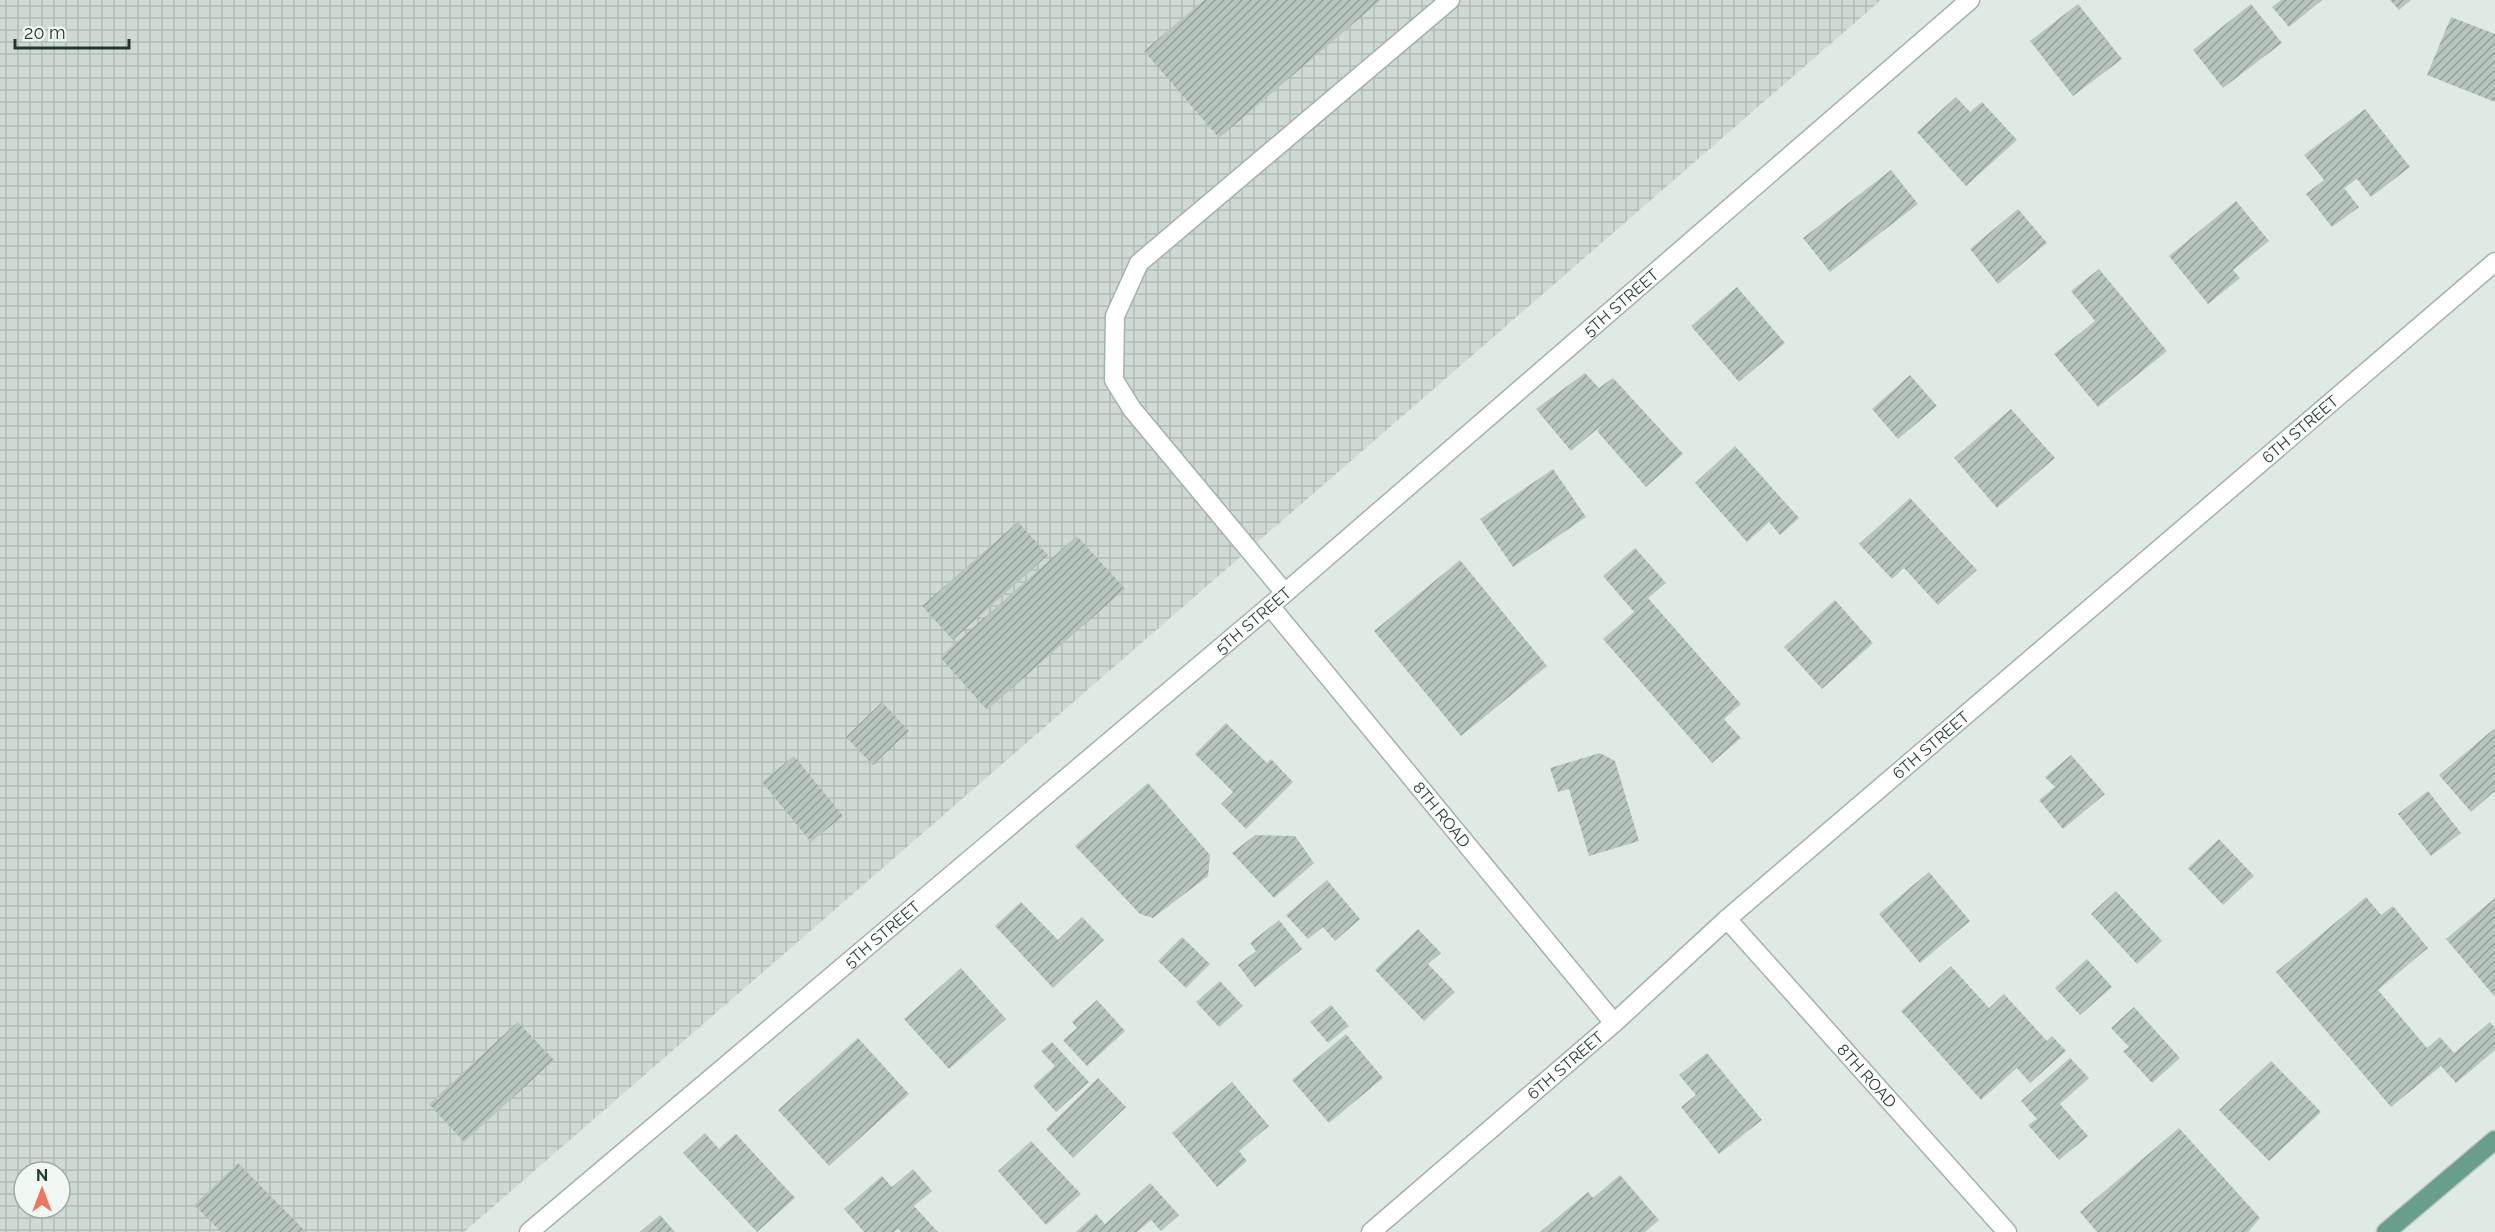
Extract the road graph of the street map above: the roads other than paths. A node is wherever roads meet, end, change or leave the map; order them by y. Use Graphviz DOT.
graph roads {
  1 [pos="1450,0"];
  2 [pos="1970,0"];
  3 [pos="2495,262"];
  4 [pos="1285,593"];
  5 [pos="1270,606"];
  6 [pos="1727,919"];
  7 [pos="1614,1023"];
  8 [pos="2495,1140"];
  9 [pos="529,1232"];
  10 [pos="1371,1232"];
  11 [pos="2007,1232"];
  12 [pos="2386,1232"];
  1 -- 4 [label="street"];
  2 -- 4 [label="street, 5TH STREET"];
  3 -- 6 [label="street, 6TH STREET"];
  4 -- 5 [label="street, 5TH STREET"];
  5 -- 7 [label="street, 8TH ROAD"];
  5 -- 9 [label="street, 5TH STREET"];
  6 -- 7 [label="street, 6TH STREET"];
  6 -- 11 [label="street, 8TH ROAD"];
  7 -- 10 [label="street, 6TH STREET"];
  8 -- 12 [label="main road"];
}
